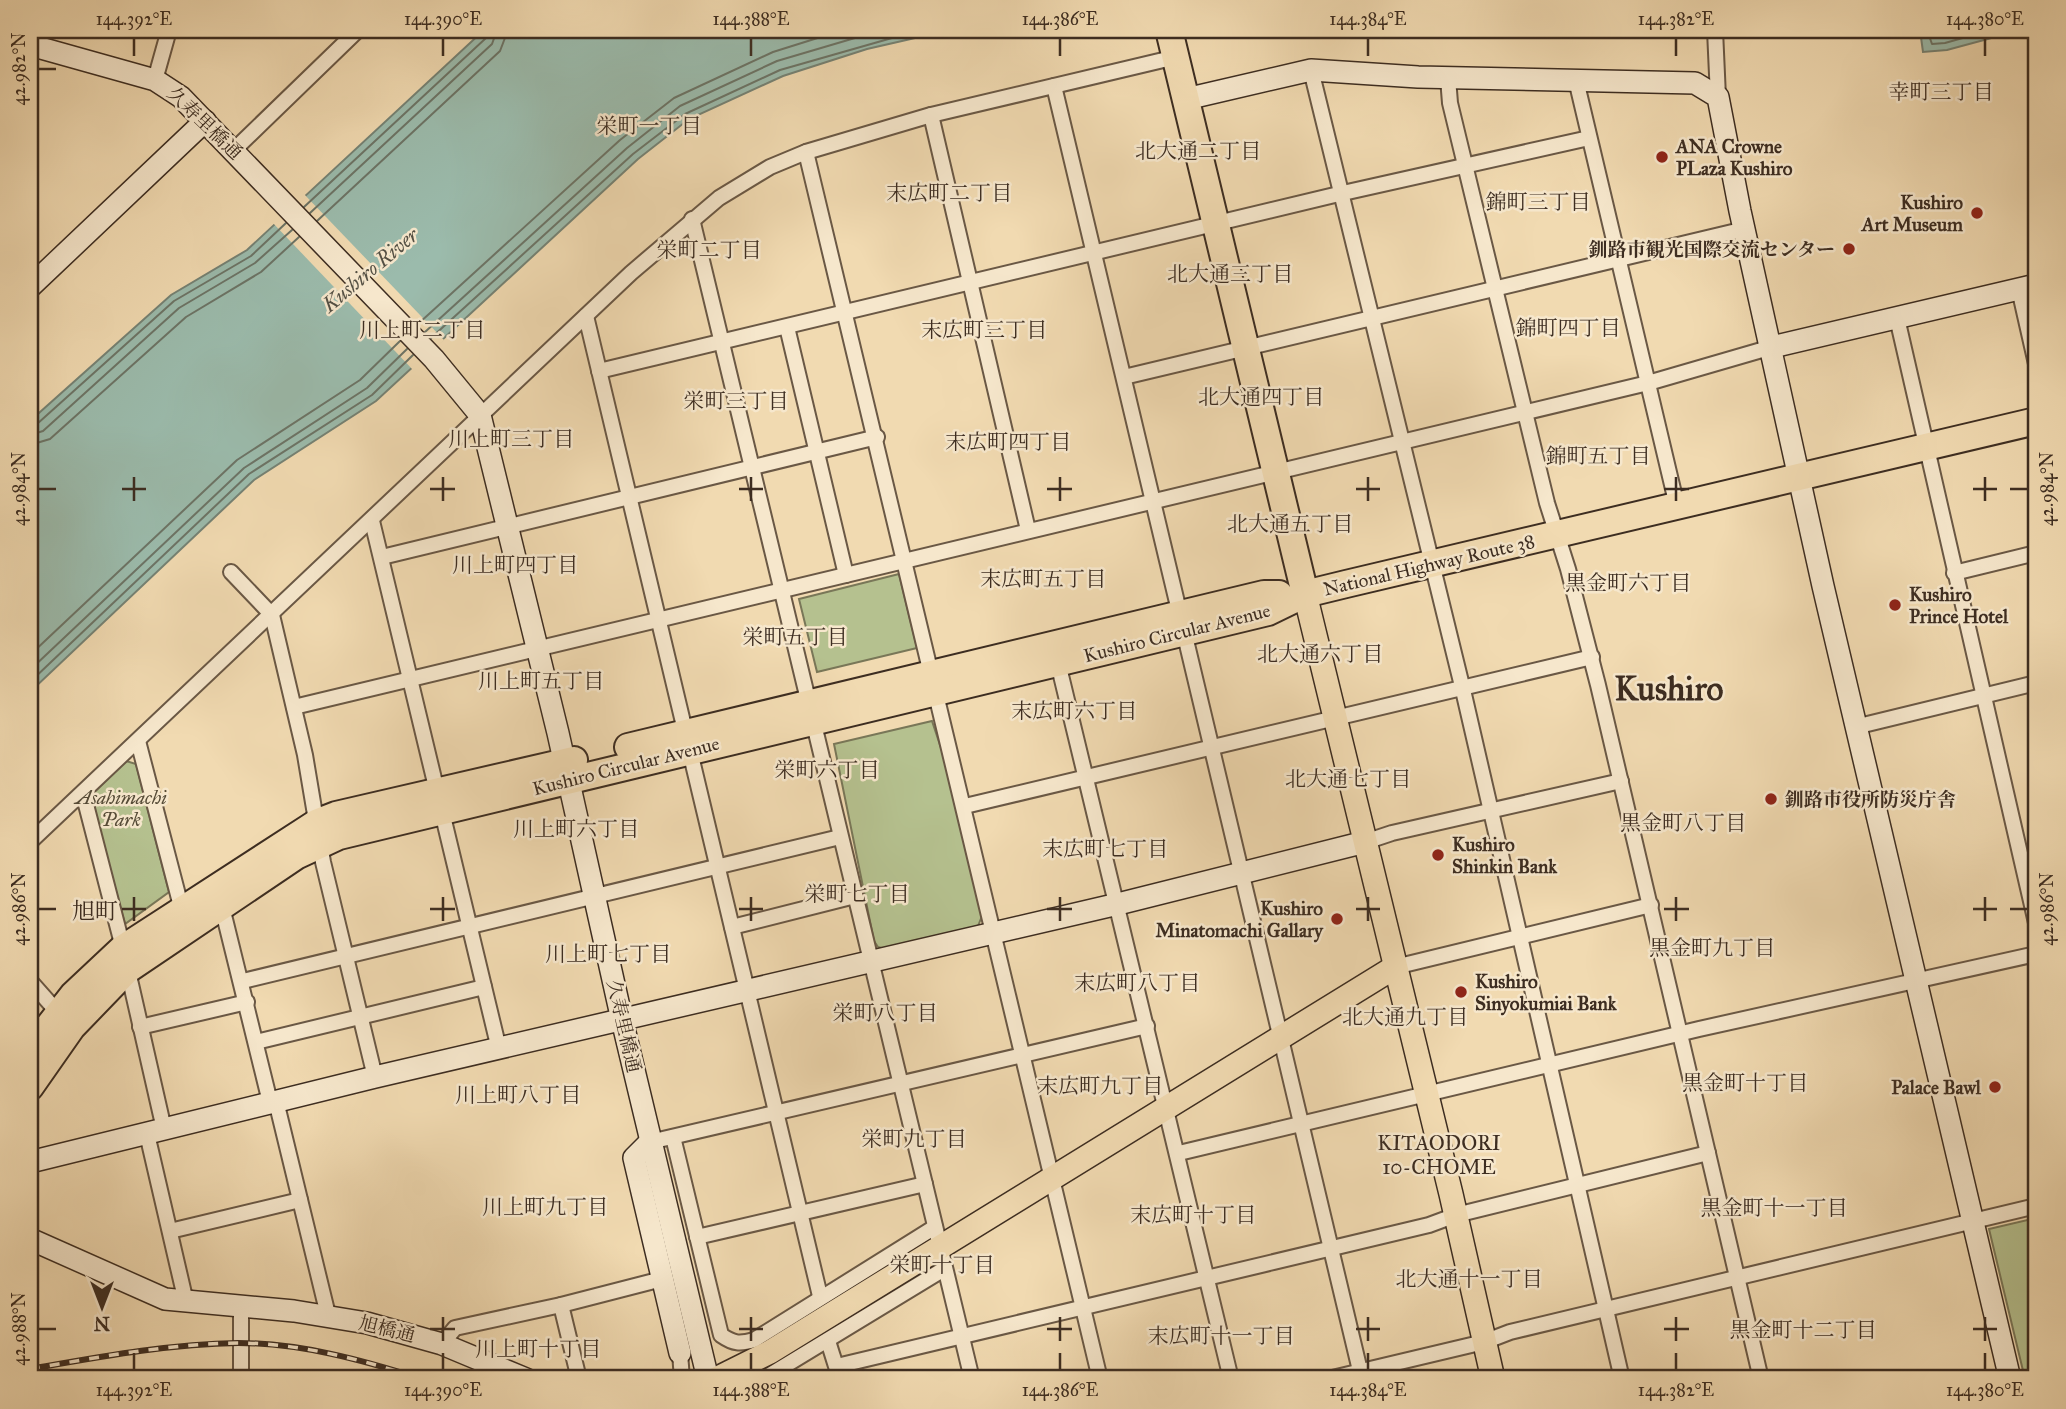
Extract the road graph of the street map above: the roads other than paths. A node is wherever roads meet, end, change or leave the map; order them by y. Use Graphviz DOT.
graph roads {
  1 [pos="169,30"];
  2 [pos="358,30"];
  3 [pos="1169,30"];
  4 [pos="1715,30"];
  5 [pos="30,45"];
  6 [pos="1176,57"];
  7 [pos="1311,70"];
  8 [pos="1448,78"];
  9 [pos="155,80"];
  10 [pos="1576,80"];
  11 [pos="1054,86"];
  12 [pos="1718,97"];
  13 [pos="1186,99"];
  14 [pos="931,115"];
  15 [pos="205,121"];
  16 [pos="1589,138"];
  17 [pos="234,150"];
  18 [pos="806,152"];
  19 [pos="1466,165"];
  20 [pos="1343,193"];
  21 [pos="692,219"];
  22 [pos="1215,224"];
  23 [pos="1745,229"];
  24 [pos="1094,254"];
  25 [pos="1618,257"];
  26 [pos="971,284"];
  27 [pos="30,287"];
  28 [pos="2028,287"];
  29 [pos="1494,288"];
  30 [pos="846,313"];
  31 [pos="586,316"];
  32 [pos="1372,316"];
  33 [pos="1897,317"];
  34 [pos="787,327"];
  35 [pos="722,342"];
  36 [pos="1772,346"];
  37 [pos="1247,349"];
  38 [pos="2036,364"];
  39 [pos="599,371"];
  40 [pos="1124,377"];
  41 [pos="1648,383"];
  42 [pos="1525,413"];
  43 [pos="480,415"];
  44 [pos="2036,421"];
  45 [pos="877,438"];
  46 [pos="1401,442"];
  47 [pos="1924,448"];
  48 [pos="816,451"];
  49 [pos="752,466"];
  50 [pos="1275,473"];
  51 [pos="1798,477"];
  52 [pos="628,497"];
  53 [pos="1154,499"];
  54 [pos="1677,506"];
  55 [pos="372,521"];
  56 [pos="506,525"];
  57 [pos="1028,530"];
  58 [pos="1558,536"];
  59 [pos="2036,553"];
  60 [pos="383,557"];
  61 [pos="905,561"];
  62 [pos="1431,564"];
  63 [pos="231,572"];
  64 [pos="1954,573"];
  65 [pos="846,576"];
  66 [pos="781,591"];
  67 [pos="1305,594"];
  68 [pos="272,615"];
  69 [pos="658,620"];
  70 [pos="1182,623"];
  71 [pos="537,648"];
  72 [pos="1592,657"];
  73 [pos="1058,663"];
  74 [pos="411,677"];
  75 [pos="934,682"];
  76 [pos="2036,683"];
  77 [pos="1462,690"];
  78 [pos="1984,696"];
  79 [pos="294,707"];
  80 [pos="811,712"];
  81 [pos="1336,719"];
  82 [pos="1855,727"];
  83 [pos="138,741"];
  84 [pos="687,742"];
  85 [pos="1212,748"];
  86 [pos="566,771"];
  87 [pos="1086,779"];
  88 [pos="1621,781"];
  89 [pos="83,793"];
  90 [pos="440,802"];
  91 [pos="965,806"];
  92 [pos="1489,811"];
  93 [pos="319,832"];
  94 [pos="840,837"];
  95 [pos="30,842"];
  96 [pos="1365,842"];
  97 [pos="718,867"];
  98 [pos="1242,873"];
  99 [pos="219,896"];
  100 [pos="855,896"];
  101 [pos="595,898"];
  102 [pos="1118,904"];
  103 [pos="1651,905"];
  104 [pos="184,920"];
  105 [pos="2036,923"];
  106 [pos="469,926"];
  107 [pos="732,926"];
  108 [pos="994,931"];
  109 [pos="1519,935"];
  110 [pos="2036,954"];
  111 [pos="346,955"];
  112 [pos="125,960"];
  113 [pos="871,963"];
  114 [pos="1395,967"];
  115 [pos="1914,980"];
  116 [pos="30,981"];
  117 [pos="243,981"];
  118 [pos="484,987"];
  119 [pos="748,992"];
  120 [pos="247,1002"];
  121 [pos="360,1015"];
  122 [pos="64,1020"];
  123 [pos="622,1020"];
  124 [pos="1147,1026"];
  125 [pos="139,1027"];
  126 [pos="1680,1033"];
  127 [pos="1280,1038"];
  128 [pos="256,1042"];
  129 [pos="499,1049"];
  130 [pos="30,1050"];
  131 [pos="1024,1056"];
  132 [pos="1550,1066"];
  133 [pos="375,1077"];
  134 [pos="902,1084"];
  135 [pos="30,1087"];
  136 [pos="1426,1094"];
  137 [pos="273,1102"];
  138 [pos="1167,1107"];
  139 [pos="777,1114"];
  140 [pos="1301,1124"];
  141 [pos="155,1132"];
  142 [pos="673,1137"];
  143 [pos="650,1142"];
  144 [pos="1179,1153"];
  145 [pos="1708,1153"];
  146 [pos="30,1162"];
  147 [pos="1052,1177"];
  148 [pos="925,1184"];
  149 [pos="1577,1185"];
  150 [pos="300,1200"];
  151 [pos="2036,1206"];
  152 [pos="801,1212"];
  153 [pos="1456,1215"];
  154 [pos="1972,1221"];
  155 [pos="170,1231"];
  156 [pos="697,1237"];
  157 [pos="30,1239"];
  158 [pos="940,1248"];
  159 [pos="1331,1248"];
  160 [pos="1208,1278"];
  161 [pos="1737,1278"];
  162 [pos="662,1279"];
  163 [pos="820,1296"];
  164 [pos="186,1302"];
  165 [pos="561,1305"];
  166 [pos="1083,1307"];
  167 [pos="241,1308"];
  168 [pos="1606,1310"];
  169 [pos="328,1315"];
  170 [pos="962,1336"];
  171 [pos="828,1341"];
  172 [pos="1484,1342"];
  173 [pos="442,1344"];
  174 [pos="680,1353"];
  175 [pos="838,1373"];
  176 [pos="1361,1375"];
  177 [pos="241,1379"];
  178 [pos="526,1379"];
  179 [pos="579,1379"];
  180 [pos="682,1379"];
  181 [pos="708,1379"];
  182 [pos="716,1379"];
  183 [pos="763,1379"];
  184 [pos="972,1379"];
  185 [pos="1100,1379"];
  186 [pos="1231,1379"];
  187 [pos="1328,1379"];
  188 [pos="1493,1379"];
  189 [pos="1622,1379"];
  190 [pos="1761,1379"];
  191 [pos="2011,1379"];
  1 -- 9 [label="street"];
  2 -- 17 [label="street"];
  3 -- 6 [label="highway, National Highway Route 38"];
  4 -- 12 [label="street"];
  5 -- 9 [label="street, 久寿里橋通"];
  6 -- 11 [label="street"];
  6 -- 13 [label="highway, National Highway Route 38"];
  7 -- 8 [label="street"];
  7 -- 13 [label="street"];
  7 -- 20 [label="street"];
  8 -- 10 [label="street"];
  8 -- 19 [label="street"];
  9 -- 15 [label="street, 久寿里橋通"];
  10 -- 12 [label="street"];
  10 -- 16 [label="street"];
  11 -- 14 [label="street"];
  11 -- 24 [label="street"];
  12 -- 23 [label="street"];
  13 -- 22 [label="highway, National Highway Route 38"];
  14 -- 18 [label="street"];
  14 -- 26 [label="street"];
  15 -- 17 [label="street, 久寿里橋通"];
  15 -- 27 [label="street"];
  16 -- 19 [label="street"];
  16 -- 25 [label="street"];
  17 -- 43 [label="street, 久寿里橋通"];
  18 -- 21 [label="street"];
  18 -- 30 [label="street"];
  19 -- 20 [label="street"];
  19 -- 29 [label="street"];
  20 -- 22 [label="street"];
  20 -- 32 [label="street"];
  21 -- 31 [label="street"];
  21 -- 35 [label="street"];
  22 -- 24 [label="street"];
  22 -- 37 [label="highway, National Highway Route 38"];
  23 -- 25 [label="street"];
  23 -- 36 [label="street"];
  24 -- 26 [label="street"];
  24 -- 40 [label="street"];
  25 -- 29 [label="street"];
  25 -- 41 [label="street"];
  26 -- 30 [label="street"];
  26 -- 57 [label="street"];
  28 -- 33 [label="street"];
  28 -- 38 [label="street"];
  29 -- 32 [label="street"];
  29 -- 42 [label="street"];
  30 -- 34 [label="street"];
  30 -- 45 [label="street"];
  31 -- 39 [label="street"];
  31 -- 43 [label="street"];
  32 -- 37 [label="street"];
  32 -- 46 [label="street"];
  33 -- 36 [label="street"];
  33 -- 47 [label="street"];
  34 -- 35 [label="street"];
  34 -- 48 [label="street"];
  35 -- 39 [label="street"];
  35 -- 49 [label="street"];
  36 -- 41 [label="street"];
  36 -- 51 [label="street"];
  37 -- 40 [label="street"];
  37 -- 50 [label="highway, National Highway Route 38"];
  39 -- 52 [label="street"];
  40 -- 53 [label="street"];
  41 -- 42 [label="street"];
  41 -- 54 [label="street"];
  42 -- 46 [label="street"];
  42 -- 58 [label="street"];
  43 -- 55 [label="street"];
  43 -- 56 [label="street, 久寿里橋通"];
  44 -- 47 [label="highway, National Highway Route 38"];
  45 -- 48 [label="street"];
  45 -- 61 [label="street"];
  46 -- 50 [label="street"];
  46 -- 62 [label="street"];
  47 -- 51 [label="highway, National Highway Route 38"];
  47 -- 64 [label="street"];
  48 -- 49 [label="street"];
  48 -- 65 [label="street"];
  49 -- 52 [label="street"];
  49 -- 66 [label="street"];
  50 -- 53 [label="street"];
  50 -- 67 [label="highway, National Highway Route 38"];
  51 -- 54 [label="highway, National Highway Route 38"];
  51 -- 82 [label="street"];
  52 -- 56 [label="street"];
  52 -- 69 [label="street"];
  53 -- 57 [label="street"];
  53 -- 70 [label="street"];
  54 -- 58 [label="highway, National Highway Route 38"];
  55 -- 60 [label="street"];
  55 -- 68 [label="street"];
  56 -- 60 [label="street"];
  56 -- 71 [label="street, 久寿里橋通"];
  57 -- 61 [label="street"];
  58 -- 62 [label="highway, National Highway Route 38"];
  58 -- 72 [label="street"];
  59 -- 64 [label="street"];
  60 -- 74 [label="street"];
  61 -- 65 [label="street"];
  61 -- 75 [label="street"];
  62 -- 67 [label="highway, National Highway Route 38"];
  62 -- 77 [label="street"];
  63 -- 68 [label="street"];
  64 -- 78 [label="street"];
  65 -- 66 [label="street"];
  66 -- 69 [label="street"];
  66 -- 80 [label="street"];
  67 -- 70 [label="highway, Kushiro Circular Avenue"];
  67 -- 81 [label="main road"];
  68 -- 79 [label="street"];
  68 -- 83 [label="street"];
  69 -- 71 [label="street"];
  69 -- 84 [label="street"];
  70 -- 73 [label="highway, Kushiro Circular Avenue"];
  70 -- 75 [label="highway, Kushiro Circular Avenue"];
  70 -- 85 [label="street"];
  71 -- 74 [label="street"];
  71 -- 86 [label="street, 久寿里橋通"];
  72 -- 77 [label="street"];
  72 -- 88 [label="street"];
  73 -- 75 [label="highway, Kushiro Circular Avenue"];
  73 -- 87 [label="street"];
  74 -- 79 [label="street"];
  74 -- 90 [label="street"];
  75 -- 80 [label="highway, Kushiro Circular Avenue"];
  75 -- 91 [label="street"];
  76 -- 78 [label="street"];
  77 -- 81 [label="street"];
  77 -- 92 [label="street"];
  78 -- 82 [label="street"];
  78 -- 105 [label="street"];
  79 -- 93 [label="street"];
  80 -- 84 [label="highway, Kushiro Circular Avenue"];
  80 -- 94 [label="street"];
  81 -- 85 [label="street"];
  81 -- 96 [label="main road"];
  82 -- 115 [label="street"];
  83 -- 89 [label="street"];
  83 -- 104 [label="street"];
  84 -- 86 [label="highway, Kushiro Circular Avenue"];
  84 -- 97 [label="street"];
  85 -- 87 [label="street"];
  85 -- 98 [label="street"];
  86 -- 90 [label="highway, Kushiro Circular Avenue"];
  86 -- 101 [label="street, 久寿里橋通"];
  87 -- 91 [label="street"];
  87 -- 102 [label="street"];
  88 -- 92 [label="street"];
  88 -- 103 [label="street"];
  89 -- 95 [label="street"];
  89 -- 112 [label="street"];
  90 -- 93 [label="highway, Kushiro Circular Avenue"];
  90 -- 106 [label="street"];
  91 -- 108 [label="street"];
  92 -- 96 [label="street"];
  92 -- 109 [label="street"];
  93 -- 99 [label="highway, Kushiro Circular Avenue"];
  93 -- 111 [label="street"];
  94 -- 97 [label="street"];
  94 -- 100 [label="street"];
  96 -- 98 [label="street"];
  96 -- 114 [label="main road"];
  97 -- 101 [label="street"];
  97 -- 107 [label="street"];
  98 -- 102 [label="street"];
  98 -- 127 [label="street"];
  99 -- 104 [label="highway, Kushiro Circular Avenue"];
  99 -- 117 [label="street"];
  100 -- 107 [label="street"];
  100 -- 113 [label="street"];
  101 -- 106 [label="street"];
  101 -- 123 [label="street, 久寿里橋通"];
  102 -- 108 [label="street"];
  102 -- 124 [label="street"];
  103 -- 109 [label="street"];
  103 -- 126 [label="street"];
  104 -- 112 [label="highway, Kushiro Circular Avenue"];
  106 -- 111 [label="street"];
  106 -- 118 [label="street"];
  107 -- 119 [label="street"];
  108 -- 113 [label="street"];
  108 -- 131 [label="street"];
  109 -- 114 [label="street"];
  109 -- 132 [label="street"];
  110 -- 115 [label="street"];
  111 -- 117 [label="street"];
  111 -- 121 [label="street"];
  112 -- 122 [label="highway, Kushiro Circular Avenue"];
  112 -- 125 [label="street"];
  113 -- 119 [label="street"];
  113 -- 134 [label="street"];
  114 -- 127 [label="main road"];
  114 -- 136 [label="main road"];
  115 -- 126 [label="street"];
  115 -- 154 [label="street"];
  116 -- 122 [label="street"];
  117 -- 120 [label="street"];
  118 -- 121 [label="street"];
  118 -- 129 [label="street"];
  119 -- 123 [label="street"];
  119 -- 139 [label="street"];
  120 -- 125 [label="street"];
  120 -- 128 [label="street"];
  121 -- 128 [label="street"];
  121 -- 133 [label="street"];
  122 -- 130 [label="highway, Kushiro Circular Avenue"];
  122 -- 135 [label="highway, Kushiro Circular Avenue"];
  123 -- 129 [label="street"];
  123 -- 143 [label="street, 久寿里橋通"];
  124 -- 131 [label="street"];
  124 -- 138 [label="street"];
  125 -- 141 [label="street"];
  126 -- 132 [label="street"];
  126 -- 145 [label="street"];
  127 -- 138 [label="main road"];
  127 -- 140 [label="street"];
  128 -- 137 [label="street"];
  129 -- 133 [label="street"];
  131 -- 134 [label="street"];
  131 -- 147 [label="street"];
  132 -- 136 [label="street"];
  132 -- 149 [label="street"];
  133 -- 137 [label="street"];
  134 -- 139 [label="street"];
  134 -- 148 [label="street"];
  136 -- 140 [label="street"];
  136 -- 153 [label="main road"];
  137 -- 141 [label="street"];
  137 -- 150 [label="street"];
  138 -- 144 [label="street"];
  138 -- 147 [label="main road"];
  139 -- 142 [label="street"];
  139 -- 152 [label="street"];
  140 -- 144 [label="street"];
  140 -- 159 [label="street"];
  141 -- 146 [label="street"];
  141 -- 155 [label="street"];
  142 -- 143 [label="street"];
  142 -- 156 [label="street"];
  143 -- 162 [label="street"];
  143 -- 181 [label="street, 久寿里橋通"];
  144 -- 160 [label="street"];
  145 -- 149 [label="street"];
  145 -- 161 [label="street"];
  147 -- 158 [label="main road"];
  147 -- 166 [label="street"];
  148 -- 152 [label="street"];
  148 -- 158 [label="street"];
  149 -- 153 [label="street"];
  149 -- 168 [label="street"];
  150 -- 155 [label="street"];
  150 -- 169 [label="street"];
  151 -- 154 [label="street"];
  152 -- 156 [label="street"];
  152 -- 163 [label="street"];
  153 -- 159 [label="street"];
  153 -- 172 [label="main road"];
  154 -- 161 [label="street"];
  154 -- 191 [label="street"];
  155 -- 164 [label="street"];
  156 -- 163 [label="street"];
  157 -- 164 [label="street, 旭橋通"];
  158 -- 163 [label="street"];
  158 -- 170 [label="street"];
  158 -- 171 [label="street"];
  158 -- 182 [label="main road"];
  159 -- 160 [label="street"];
  159 -- 176 [label="street"];
  160 -- 166 [label="street"];
  160 -- 186 [label="street"];
  161 -- 168 [label="street"];
  161 -- 190 [label="street"];
  162 -- 165 [label="street"];
  162 -- 174 [label="street"];
  164 -- 167 [label="street, 旭橋通"];
  165 -- 173 [label="street"];
  165 -- 179 [label="street"];
  166 -- 170 [label="street"];
  166 -- 185 [label="street"];
  167 -- 169 [label="street, 旭橋通"];
  167 -- 177 [label="street"];
  168 -- 172 [label="street"];
  168 -- 189 [label="street"];
  169 -- 173 [label="street, 旭橋通"];
  170 -- 175 [label="street"];
  170 -- 184 [label="street"];
  171 -- 175 [label="street"];
  171 -- 183 [label="street"];
  172 -- 176 [label="street"];
  172 -- 188 [label="main road"];
  173 -- 178 [label="street, 旭橋通"];
  174 -- 180 [label="street"];
  176 -- 187 [label="street"];
}
